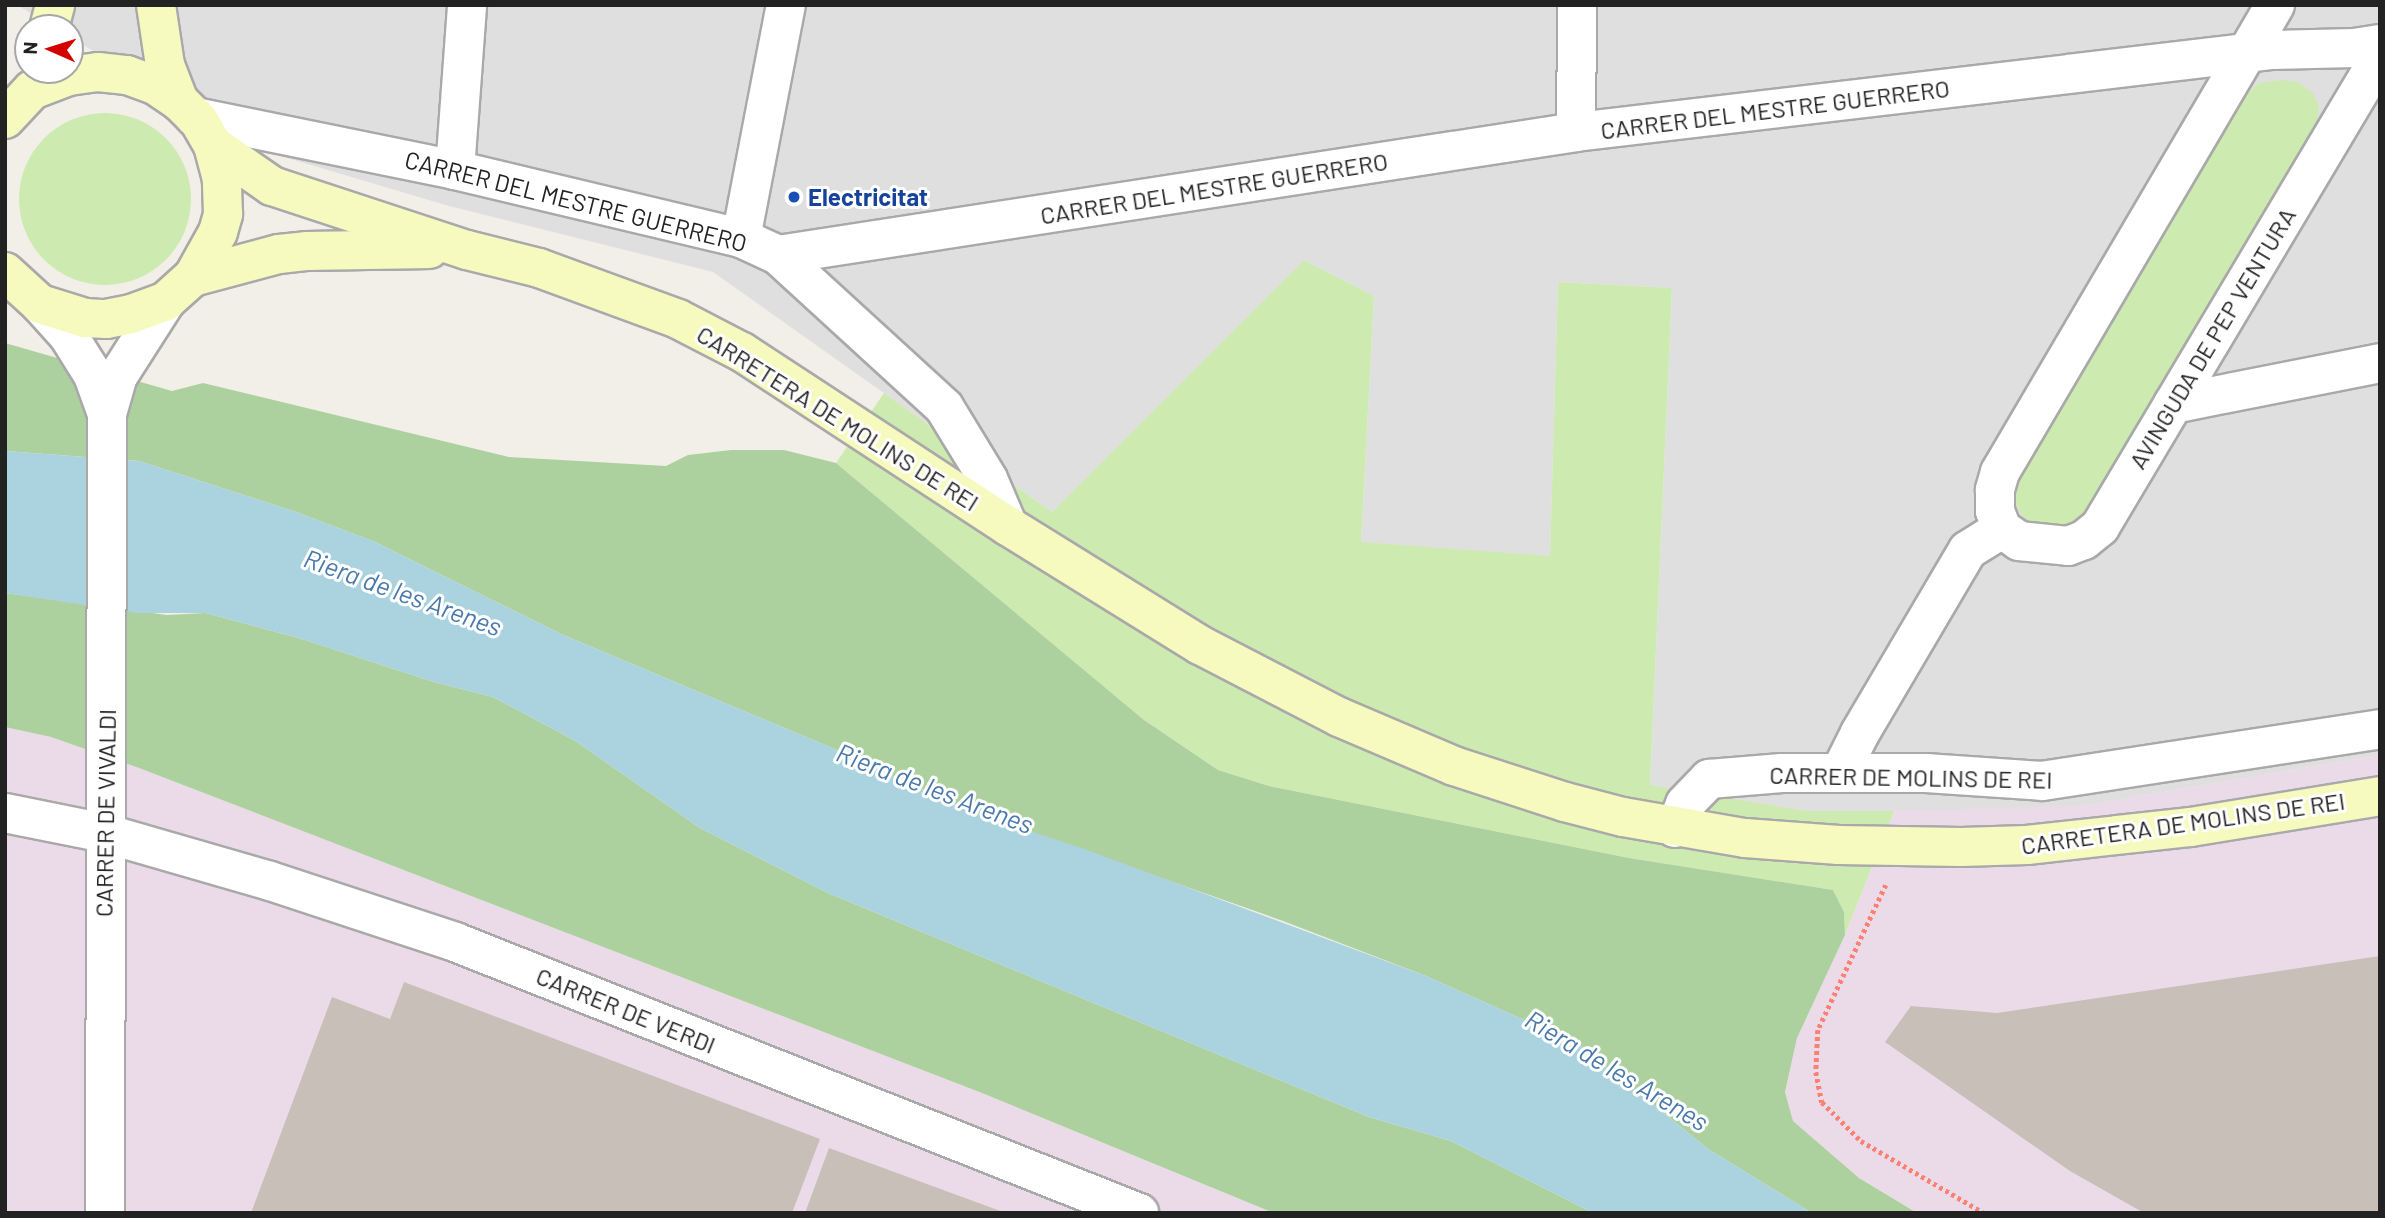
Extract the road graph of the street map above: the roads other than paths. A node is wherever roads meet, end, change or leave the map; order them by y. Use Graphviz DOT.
graph roads {
  1 [pos="156,5"];
  2 [pos="467,5"];
  3 [pos="786,5"];
  4 [pos="1577,5"];
  5 [pos="2275,5"];
  6 [pos="2380,44"];
  7 [pos="2247,54"];
  8 [pos="2380,57"];
  9 [pos="25,86"];
  10 [pos="5,119"];
  11 [pos="196,121"];
  12 [pos="1576,132"];
  13 [pos="455,170"];
  14 [pos="741,238"];
  15 [pos="467,250"];
  16 [pos="778,255"];
  17 [pos="5,272"];
  18 [pos="180,289"];
  19 [pos="40,304"];
  20 [pos="2380,363"];
  21 [pos="2173,404"];
  22 [pos="107,414"];
  23 [pos="1008,526"];
  24 [pos="2002,529"];
  25 [pos="2380,729"];
  26 [pos="1840,773"];
  27 [pos="2380,796"];
  28 [pos="5,813"];
  29 [pos="1675,828"];
  30 [pos="104,833"];
  31 [pos="106,1213"];
  32 [pos="1139,1213"];
  1 -- 11 [label="main road"];
  2 -- 13 [label="street"];
  3 -- 14 [label="street"];
  4 -- 12 [label="street"];
  5 -- 7 [label="street"];
  6 -- 7 [label="street, CARRER DEL MESTRE GUERRERO"];
  7 -- 12 [label="street, CARRER DEL MESTRE GUERRERO"];
  7 -- 24 [label="street"];
  8 -- 21 [label="street, AVINGUDA DE PEP VENTURA"];
  9 -- 10 [label="main road"];
  9 -- 11 [label="main road"];
  11 -- 13 [label="street, CARRER DEL MESTRE GUERRERO"];
  11 -- 15 [label="main road, CARRETERA DE MOLINS DE REI"];
  11 -- 18 [label="main road"];
  12 -- 16 [label="street, CARRER DEL MESTRE GUERRERO"];
  13 -- 14 [label="street, CARRER DEL MESTRE GUERRERO"];
  14 -- 16 [label="street, CARRER DEL MESTRE GUERRERO"];
  15 -- 18 [label="main road, CARRETERA DE MOLINS DE REI"];
  15 -- 23 [label="main road, CARRETERA DE MOLINS DE REI"];
  16 -- 23 [label="street, CARRETERA DE MOLINS DE REI"];
  17 -- 19 [label="main road, CARRETERA DE MOLINS DE REI"];
  18 -- 19 [label="main road, CARRETERA DE MOLINS DE REI"];
  18 -- 22 [label="street, CARRER DE VIVALDI"];
  19 -- 22 [label="street, CARRER DE VIVALDI"];
  20 -- 21 [label="street"];
  21 -- 24 [label="street, AVINGUDA DE PEP VENTURA"];
  22 -- 30 [label="street, CARRER DE VIVALDI"];
  23 -- 29 [label="main road, CARRETERA DE MOLINS DE REI"];
  24 -- 26 [label="street"];
  25 -- 26 [label="street, CARRER DE MOLINS DE REI"];
  26 -- 29 [label="street, CARRER DE MOLINS DE REI"];
  27 -- 29 [label="main road, CARRETERA DE MOLINS DE REI"];
  28 -- 30 [label="street, CARRER DE VERDI"];
  30 -- 31 [label="street, CARRER DE VIVALDI"];
  30 -- 32 [label="street, CARRER DE VERDI"];
}
